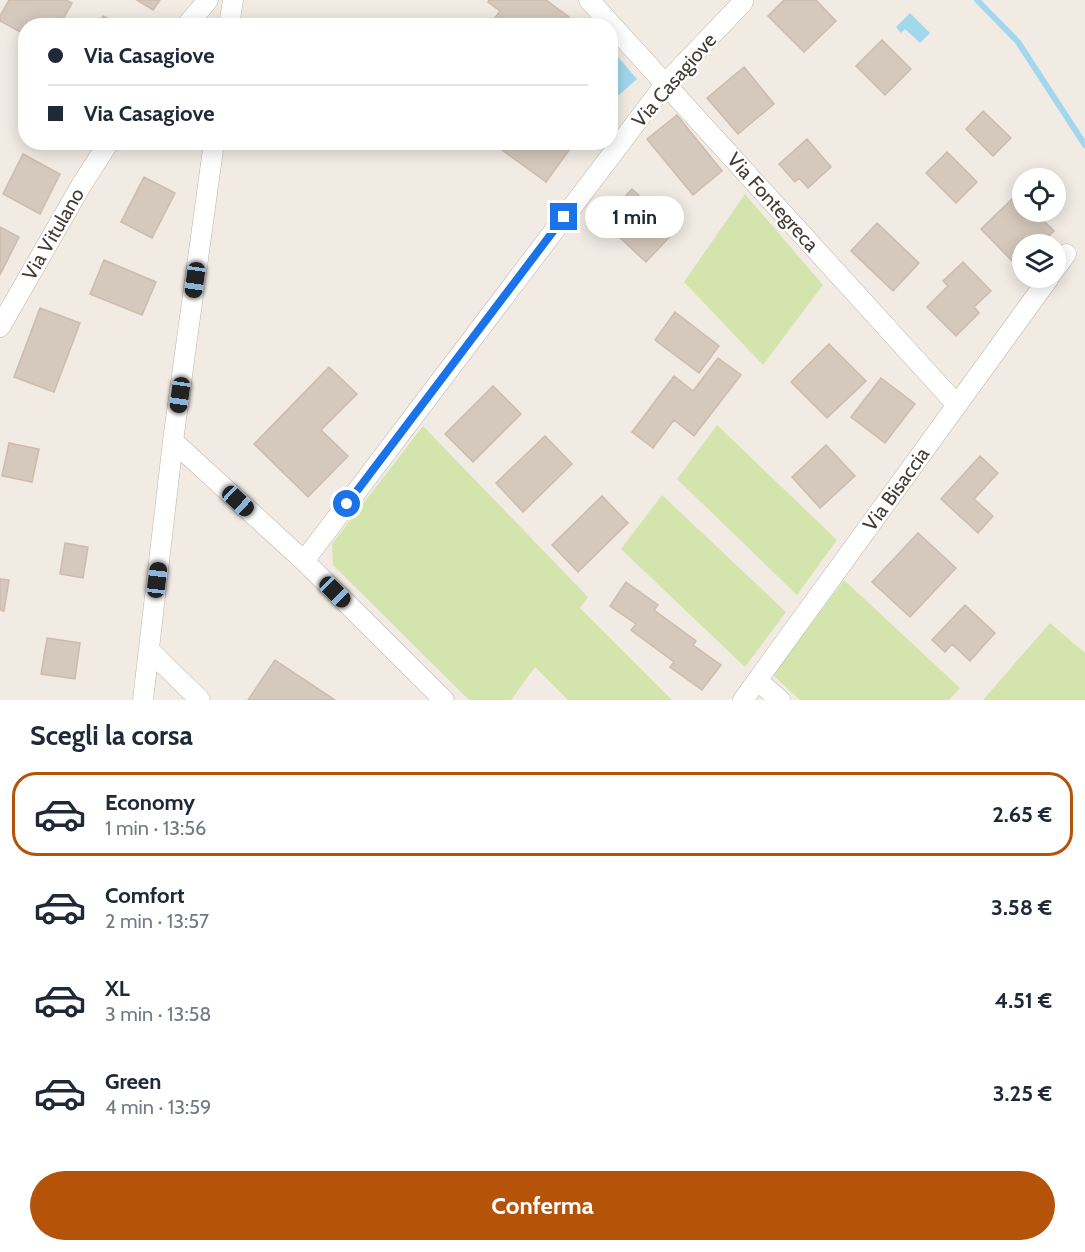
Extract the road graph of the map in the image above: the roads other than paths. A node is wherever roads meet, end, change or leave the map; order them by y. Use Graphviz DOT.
graph roads {
  1 [pos="208,0"];
  2 [pos="233,0"];
  3 [pos="589,0"];
  4 [pos="743,2"];
  5 [pos="193,18"];
  6 [pos="230,18"];
  7 [pos="606,18"];
  8 [pos="618,31"];
  9 [pos="666,83"];
  10 [pos="618,146"];
  11 [pos="104,150"];
  12 [pos="212,150"];
  13 [pos="615,150"];
  14 [pos="1042,288"];
  15 [pos="0,327"];
  16 [pos="957,405"];
  17 [pos="173,441"];
  18 [pos="304,561"];
  19 [pos="148,650"];
  20 [pos="758,681"];
  21 [pos="143,700"];
  22 [pos="200,700"];
  23 [pos="444,700"];
  24 [pos="743,700"];
  25 [pos="780,700"];
  1 -- 5 [label="street"];
  2 -- 6 [label="street"];
  3 -- 7 [label="street, Via Fontegreca"];
  4 -- 9 [label="street, Via Casagiove"];
  8 -- 9 [label="street, Via Fontegreca"];
  9 -- 10 [label="street, Via Casagiove"];
  9 -- 16 [label="street, Via Fontegreca"];
  11 -- 15 [label="street, Via Vitulano"];
  12 -- 17 [label="street"];
  13 -- 18 [label="street, Via Casagiove"];
  14 -- 16 [label="street, Via Bisaccia"];
  16 -- 20 [label="street, Via Bisaccia"];
  17 -- 18 [label="street"];
  17 -- 19 [label="street"];
  18 -- 23 [label="street"];
  19 -- 21 [label="street"];
  19 -- 22 [label="street"];
  20 -- 24 [label="street, Via Bisaccia"];
  20 -- 25 [label="street"];
}
